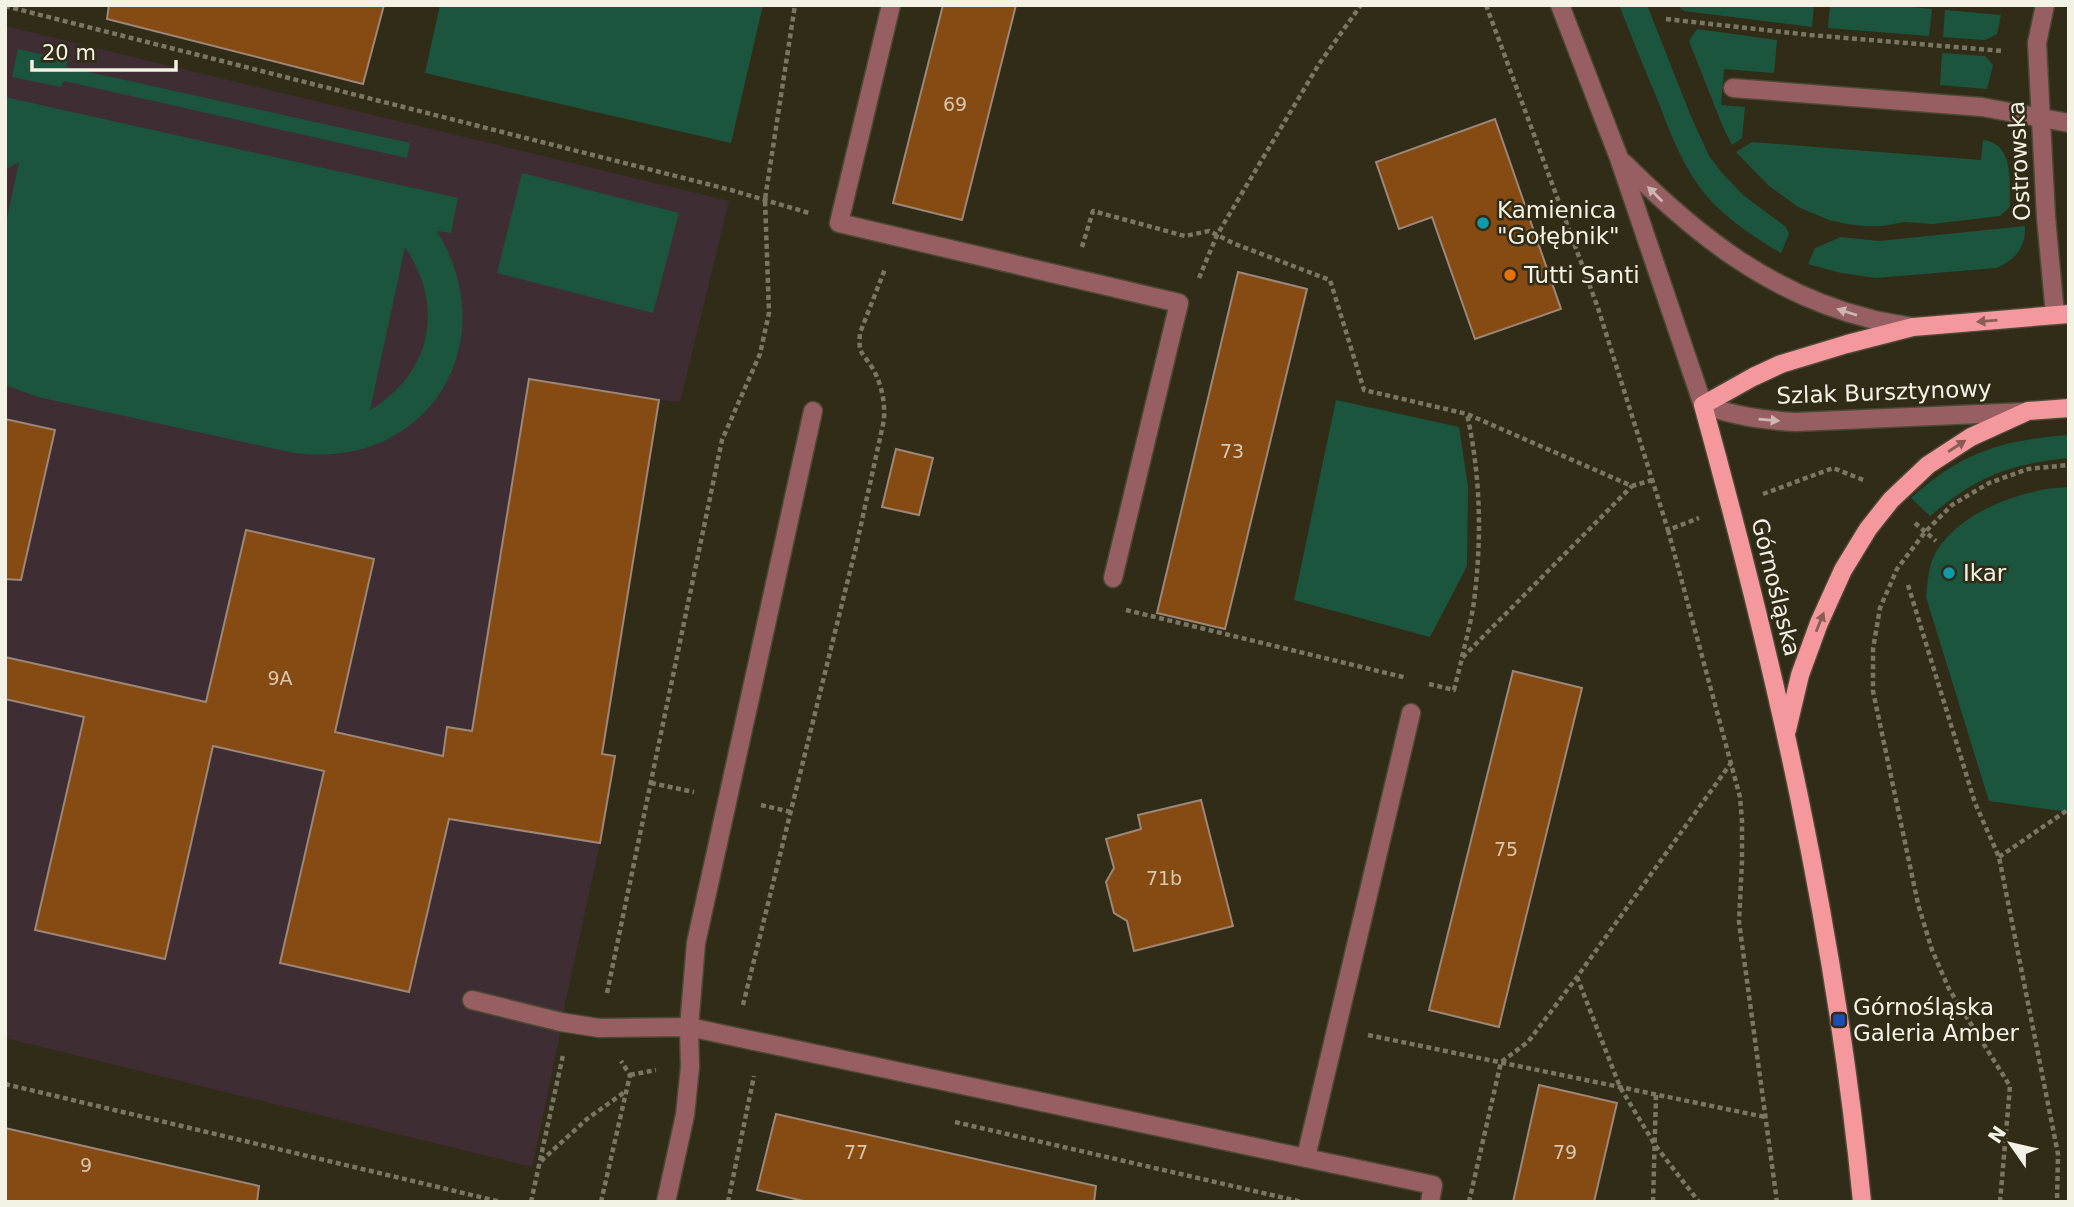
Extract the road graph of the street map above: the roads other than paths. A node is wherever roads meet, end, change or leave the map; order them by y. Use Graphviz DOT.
graph roads {
  1 [pos="891,5"];
  2 [pos="1560,5"];
  3 [pos="2045,5"];
  4 [pos="1733,88"];
  5 [pos="2040,117"];
  6 [pos="2069,123"];
  7 [pos="1619,158"];
  8 [pos="2062,315"];
  9 [pos="1913,327"];
  10 [pos="1703,405"];
  11 [pos="2069,408"];
  12 [pos="813,411"];
  13 [pos="2028,411"];
  14 [pos="1113,578"];
  15 [pos="1411,713"];
  16 [pos="1786,734"];
  17 [pos="472,1000"];
  18 [pos="690,1027"];
  19 [pos="1306,1157"];
  20 [pos="666,1202"];
  21 [pos="1430,1202"];
  22 [pos="1862,1202"];
  1 -- 14 [label="street"];
  2 -- 7 [label="street, Górnośląska"];
  3 -- 5 [label="street, Ostrowska"];
  4 -- 5 [label="street"];
  5 -- 6 [label="street"];
  5 -- 8 [label="street, Ostrowska"];
  9 -- 7 [label="street, one-way"];
  7 -- 10 [label="street, Górnośląska"];
  8 -- 9 [label="main road, one-way"];
  9 -- 10 [label="main road"];
  10 -- 13 [label="street, Szlak Bursztynowy, one-way"];
  10 -- 16 [label="main road, Górnośląska"];
  11 -- 13 [label="main road, Szlak Bursztynowy"];
  12 -- 18 [label="street"];
  16 -- 13 [label="main road, one-way"];
  15 -- 19 [label="street"];
  16 -- 22 [label="main road, Górnośląska"];
  17 -- 18 [label="street"];
  18 -- 19 [label="street"];
  18 -- 20 [label="street"];
  19 -- 21 [label="street"];
}
